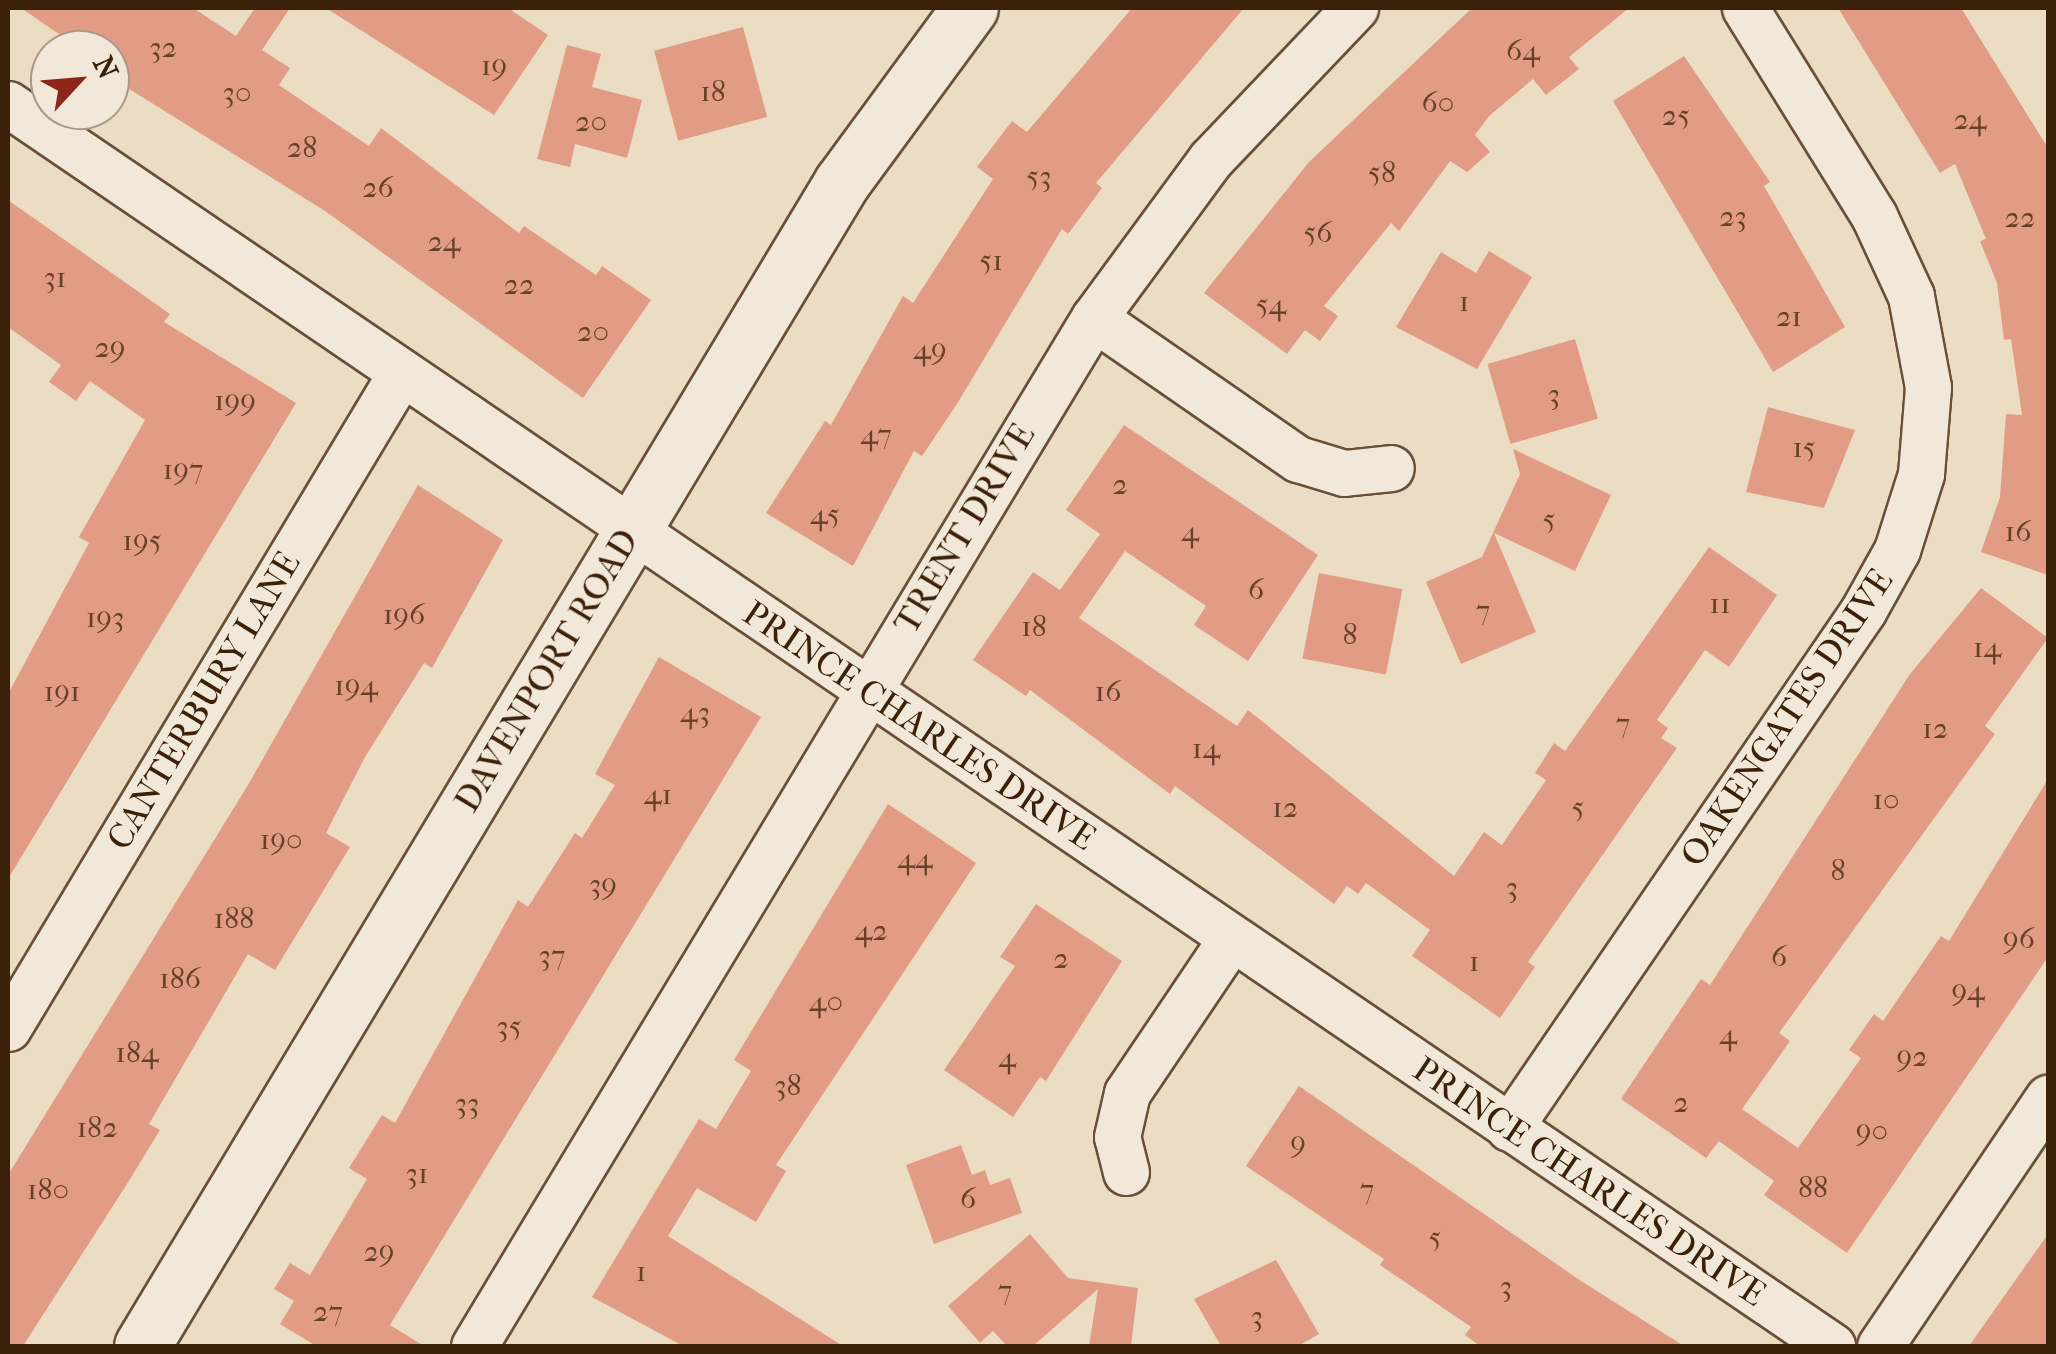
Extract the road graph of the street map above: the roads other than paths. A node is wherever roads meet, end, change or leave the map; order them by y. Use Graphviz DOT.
graph roads {
  1 [pos="970,8"];
  2 [pos="1355,8"];
  3 [pos="1745,8"];
  4 [pos="8,104"];
  5 [pos="1094,318"];
  6 [pos="401,374"];
  7 [pos="1392,468"];
  8 [pos="631,530"];
  9 [pos="868,690"];
  10 [pos="1231,939"];
  11 [pos="8,1028"];
  12 [pos="2048,1098"];
  13 [pos="1509,1128"];
  14 [pos="1126,1172"];
  15 [pos="491,1340"];
  16 [pos="142,1346"];
  17 [pos="1832,1346"];
  18 [pos="1880,1346"];
  1 -- 8 [label="street, DAVENPORT ROAD"];
  2 -- 5 [label="street, TRENT DRIVE"];
  3 -- 13 [label="street, OAKENGATES DRIVE"];
  4 -- 6 [label="street, PRINCE CHARLES DRIVE"];
  5 -- 7 [label="street"];
  5 -- 9 [label="street, TRENT DRIVE"];
  6 -- 8 [label="street, PRINCE CHARLES DRIVE"];
  6 -- 11 [label="street, CANTERBURY LANE"];
  8 -- 9 [label="street, PRINCE CHARLES DRIVE"];
  8 -- 16 [label="street, DAVENPORT ROAD"];
  9 -- 10 [label="street, PRINCE CHARLES DRIVE"];
  9 -- 15 [label="street, TRENT DRIVE"];
  10 -- 13 [label="street, PRINCE CHARLES DRIVE"];
  10 -- 14 [label="street"];
  12 -- 18 [label="street"];
  13 -- 17 [label="street, PRINCE CHARLES DRIVE"];
}
